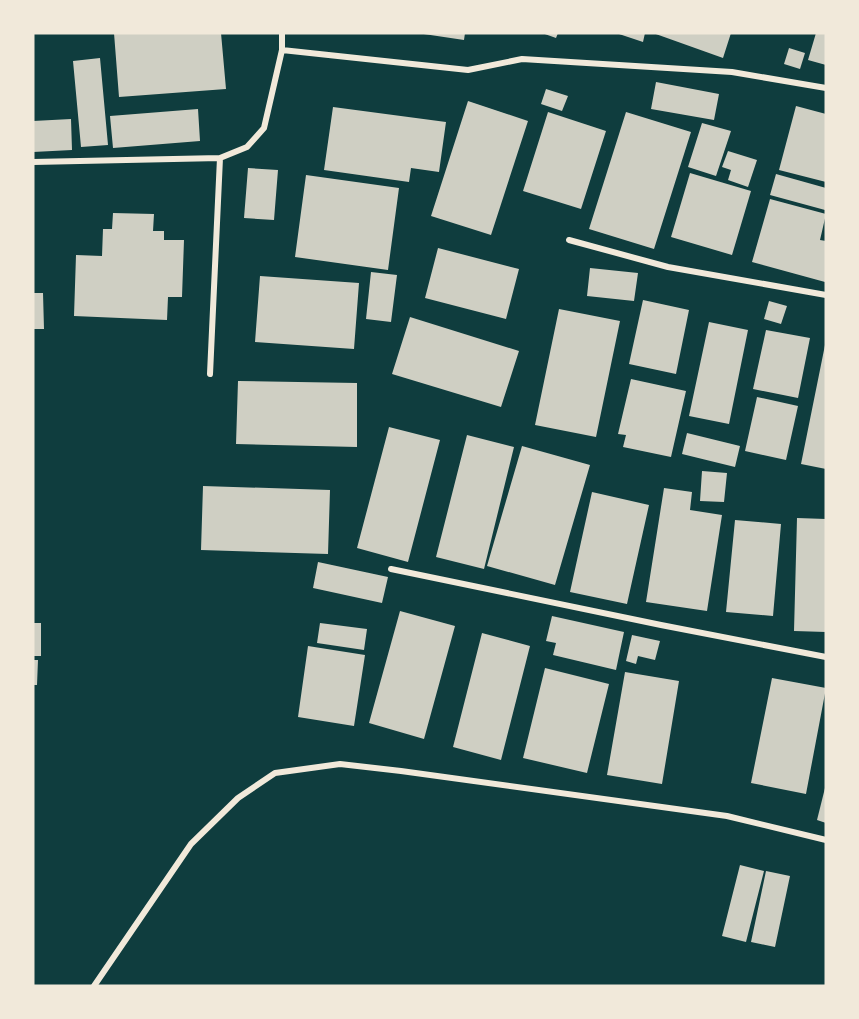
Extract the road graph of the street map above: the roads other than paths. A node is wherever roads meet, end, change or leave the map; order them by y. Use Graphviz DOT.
graph roads {
  1 [pos="282,33"];
  2 [pos="282,50"];
  3 [pos="826,88"];
  4 [pos="220,158"];
  5 [pos="33,162"];
  6 [pos="568,240"];
  7 [pos="826,295"];
  8 [pos="210,374"];
  9 [pos="391,569"];
  10 [pos="826,657"];
  11 [pos="826,840"];
  12 [pos="94,986"];
  1 -- 2 [label="street"];
  2 -- 3 [label="street"];
  2 -- 4 [label="street"];
  4 -- 5 [label="street"];
  4 -- 8 [label="street"];
  6 -- 7 [label="street"];
  9 -- 10 [label="street"];
  11 -- 12 [label="street"];
}
